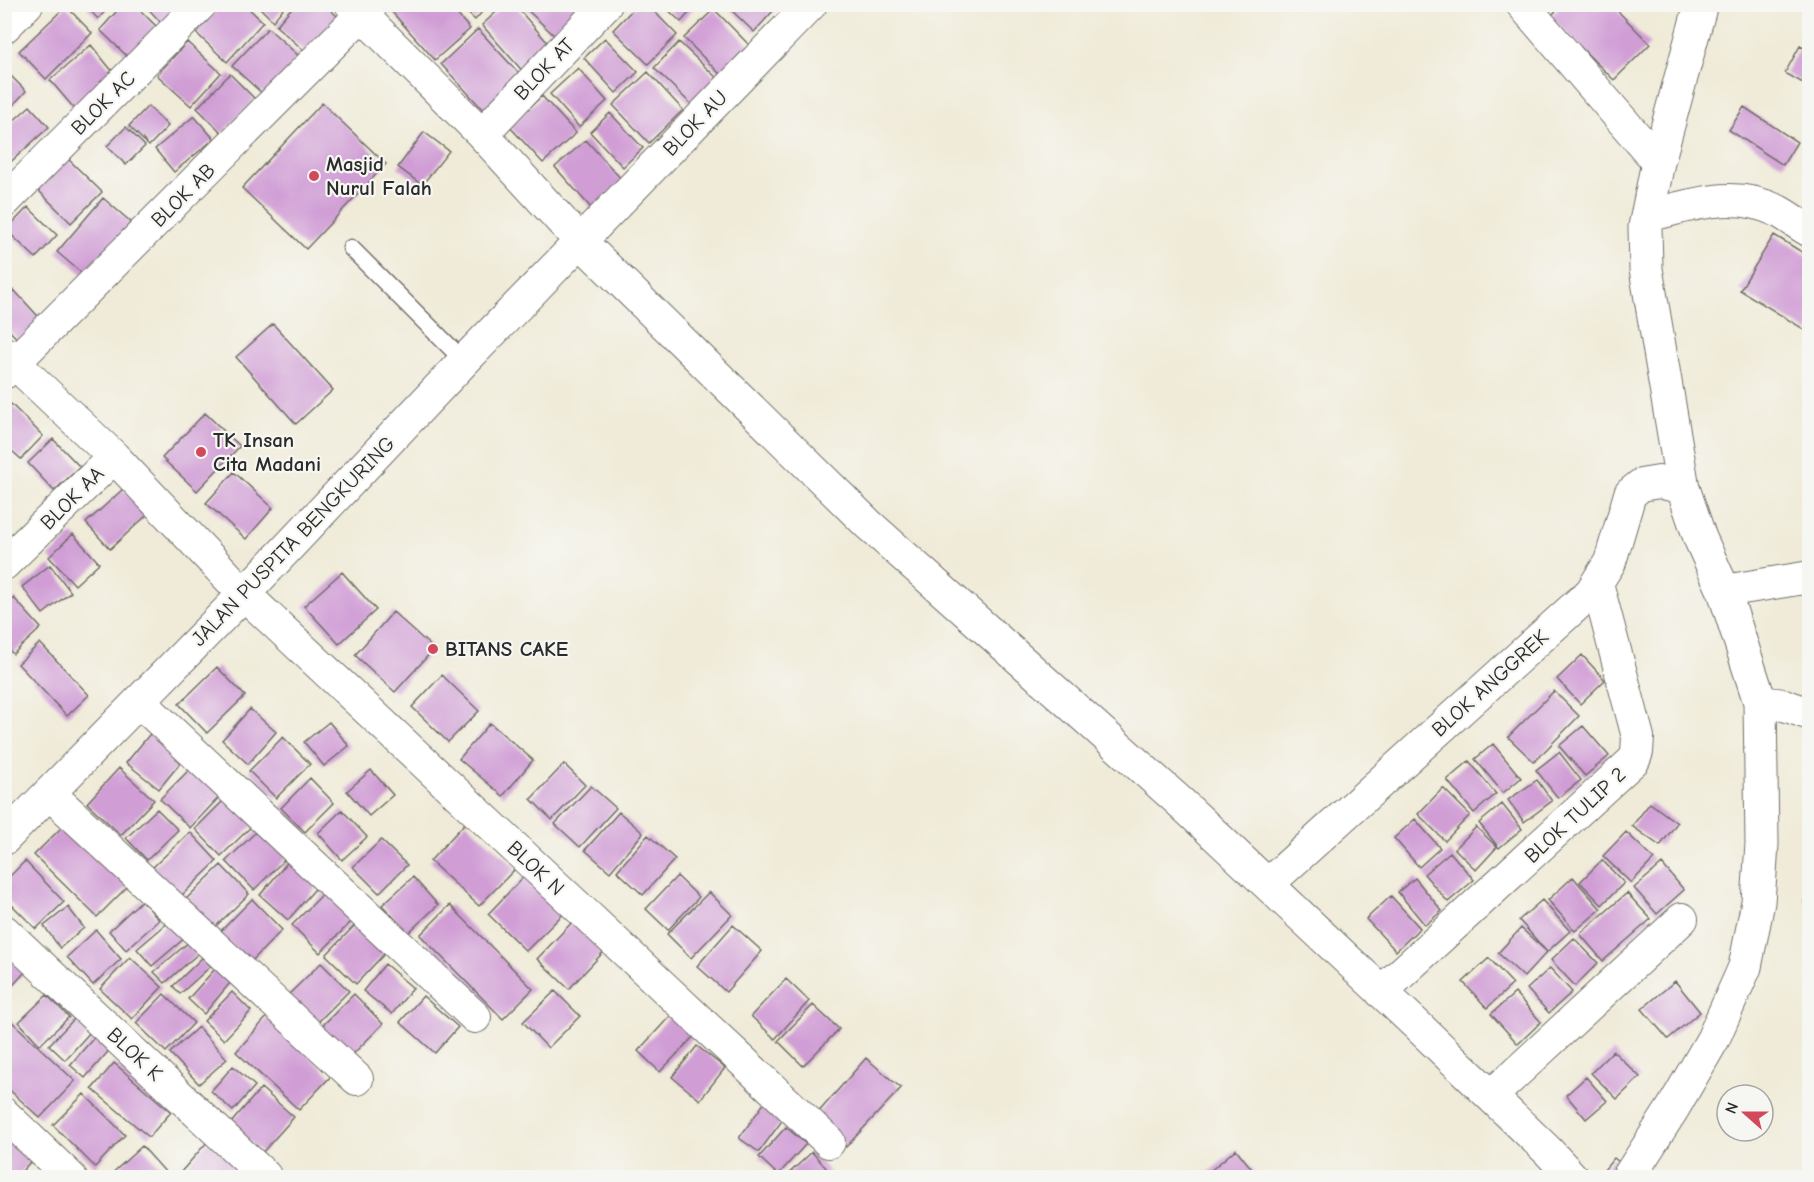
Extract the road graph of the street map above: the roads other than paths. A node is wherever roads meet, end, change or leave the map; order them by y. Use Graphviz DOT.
graph roads {
  1 [pos="27,4"];
  2 [pos="201,4"];
  3 [pos="606,4"];
  4 [pos="811,4"];
  5 [pos="1522,4"];
  6 [pos="1701,4"];
  7 [pos="361,8"];
  8 [pos="4,27"];
  9 [pos="482,134"];
  10 [pos="1658,162"];
  11 [pos="4,202"];
  12 [pos="1647,216"];
  13 [pos="1809,231"];
  14 [pos="580,240"];
  15 [pos="351,248"];
  16 [pos="464,361"];
  17 [pos="8,363"];
  18 [pos="114,457"];
  19 [pos="1683,488"];
  20 [pos="4,564"];
  21 [pos="1809,577"];
  22 [pos="1597,583"];
  23 [pos="1724,591"];
  24 [pos="244,594"];
  25 [pos="140,702"];
  26 [pos="1760,702"];
  27 [pos="1809,714"];
  28 [pos="50,794"];
  29 [pos="4,839"];
  30 [pos="1268,884"];
  31 [pos="1682,919"];
  32 [pos="4,931"];
  33 [pos="1381,992"];
  34 [pos="475,1017"];
  35 [pos="357,1078"];
  36 [pos="1491,1096"];
  37 [pos="4,1114"];
  38 [pos="829,1142"];
  39 [pos="265,1176"];
  40 [pos="71,1178"];
  41 [pos="1573,1178"];
  42 [pos="1628,1178"];
  1 -- 8 [label="street"];
  2 -- 11 [label="street, BLOK AC"];
  3 -- 9 [label="street, BLOK AT"];
  4 -- 14 [label="street, BLOK AU"];
  5 -- 10 [label="street"];
  6 -- 10 [label="street"];
  7 -- 9 [label="street"];
  7 -- 17 [label="street, BLOK AB"];
  9 -- 14 [label="street"];
  10 -- 12 [label="street"];
  12 -- 13 [label="street"];
  12 -- 19 [label="street"];
  14 -- 16 [label="street, JALAN PUSPITA BENGKURING"];
  14 -- 30 [label="street"];
  15 -- 16 [label="lane"];
  16 -- 24 [label="street, JALAN PUSPITA BENGKURING"];
  17 -- 18 [label="street, BLOK N"];
  18 -- 20 [label="street, BLOK AA"];
  18 -- 24 [label="street, BLOK N"];
  19 -- 22 [label="street, BLOK ANGGREK"];
  19 -- 23 [label="street"];
  21 -- 23 [label="street"];
  22 -- 30 [label="street, BLOK ANGGREK"];
  22 -- 33 [label="street, BLOK TULIP 2"];
  23 -- 26 [label="street"];
  24 -- 25 [label="street, JALAN PUSPITA BENGKURING"];
  24 -- 38 [label="street, BLOK N"];
  25 -- 28 [label="street, JALAN PUSPITA BENGKURING"];
  25 -- 34 [label="street"];
  26 -- 27 [label="street"];
  26 -- 42 [label="street"];
  28 -- 29 [label="street, JALAN PUSPITA BENGKURING"];
  28 -- 35 [label="street"];
  30 -- 33 [label="street"];
  31 -- 36 [label="street"];
  32 -- 39 [label="street, BLOK K"];
  33 -- 36 [label="street"];
  36 -- 41 [label="street"];
  37 -- 40 [label="street"];
}
